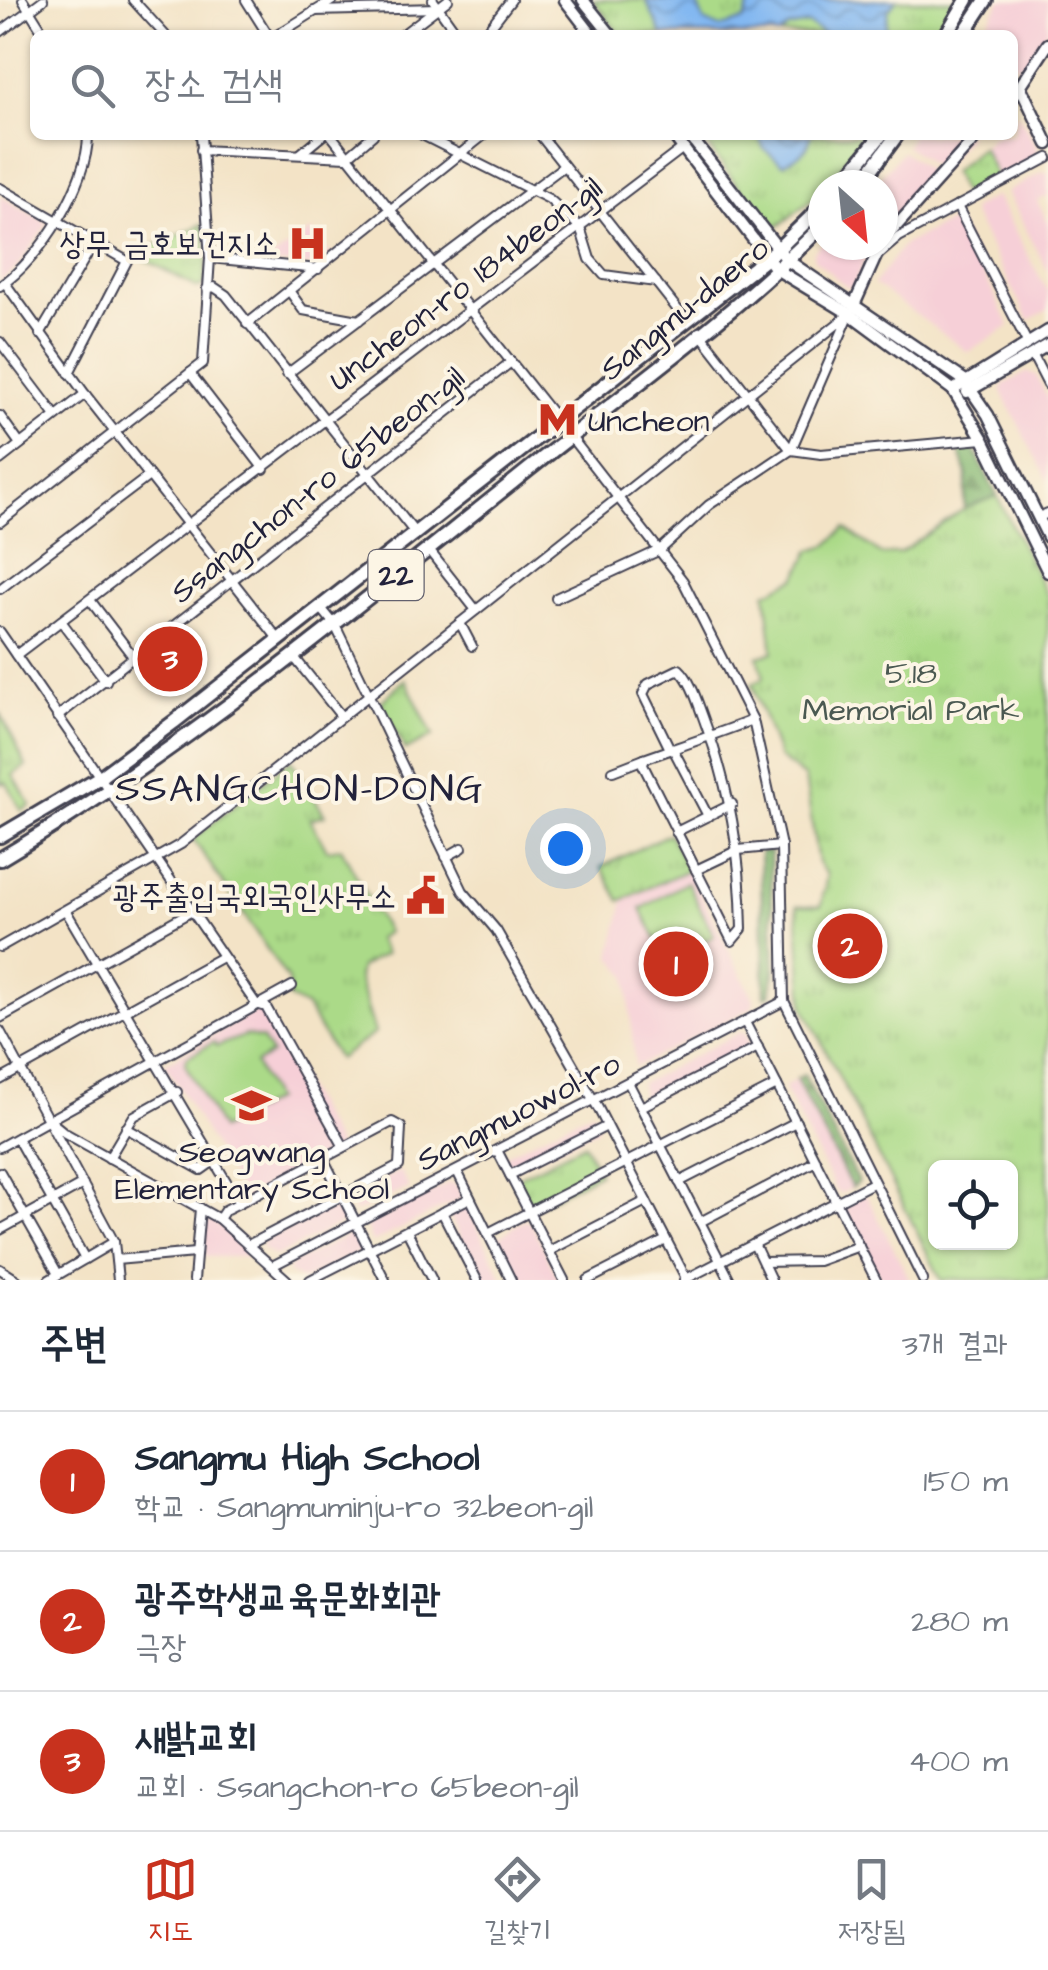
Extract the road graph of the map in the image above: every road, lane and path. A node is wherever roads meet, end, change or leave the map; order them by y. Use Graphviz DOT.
graph roads {
  1 [pos="23,0"];
  2 [pos="44,0"];
  3 [pos="133,0"];
  4 [pos="246,0"];
  5 [pos="332,0"];
  6 [pos="448,0"];
  7 [pos="511,0"];
  8 [pos="565,0"];
  9 [pos="583,0"];
  10 [pos="968,0"];
  11 [pos="986,0"];
  12 [pos="436,4"];
  13 [pos="30,10"];
  14 [pos="314,11"];
  15 [pos="424,19"];
  16 [pos="42,30"];
  17 [pos="160,30"];
  18 [pos="265,30"];
  19 [pos="285,30"];
  20 [pos="409,30"];
  21 [pos="423,30"];
  22 [pos="454,30"];
  23 [pos="488,30"];
  24 [pos="588,30"];
  25 [pos="607,30"];
  26 [pos="949,30"];
  27 [pos="966,30"];
  28 [pos="0,32"];
  29 [pos="1048,44"];
  30 [pos="1018,91"];
  31 [pos="1018,95"];
  32 [pos="87,140"];
  33 [pos="201,140"];
  34 [pos="317,140"];
  35 [pos="334,140"];
  36 [pos="367,140"];
  37 [pos="434,140"];
  38 [pos="478,140"];
  39 [pos="544,140"];
  40 [pos="677,140"];
  41 [pos="693,140"];
  42 [pos="877,140"];
  43 [pos="893,140"];
  44 [pos="974,140"];
  45 [pos="1048,144"];
  46 [pos="683,148"];
  47 [pos="201,150"];
  48 [pos="462,152"];
  49 [pos="300,154"];
  50 [pos="347,158"];
  51 [pos="1048,158"];
  52 [pos="564,166"];
  53 [pos="853,170"];
  54 [pos="871,170"];
  55 [pos="0,188"];
  56 [pos="530,191"];
  57 [pos="957,206"];
  58 [pos="390,210"];
  59 [pos="600,211"];
  60 [pos="56,220"];
  61 [pos="808,222"];
  62 [pos="898,225"];
  63 [pos="580,227"];
  64 [pos="808,236"];
  65 [pos="898,238"];
  66 [pos="94,243"];
  67 [pos="210,258"];
  68 [pos="777,258"];
  69 [pos="874,260"];
  70 [pos="434,264"];
  71 [pos="318,269"];
  72 [pos="656,282"];
  73 [pos="3,284"];
  74 [pos="206,289"];
  75 [pos="290,292"];
  76 [pos="852,308"];
  77 [pos="470,311"];
  78 [pos="359,320"];
  79 [pos="685,320"];
  80 [pos="247,324"];
  81 [pos="1048,331"];
  82 [pos="699,332"];
  83 [pos="40,334"];
  84 [pos="0,342"];
  85 [pos="1027,342"];
  86 [pos="1048,345"];
  87 [pos="1032,354"];
  88 [pos="511,362"];
  89 [pos="69,373"];
  90 [pos="190,373"];
  91 [pos="287,374"];
  92 [pos="967,385"];
  93 [pos="1048,385"];
  94 [pos="84,394"];
  95 [pos="956,394"];
  96 [pos="749,396"];
  97 [pos="0,416"];
  98 [pos="56,416"];
  99 [pos="558,421"];
  100 [pos="325,422"];
  101 [pos="116,433"];
  102 [pos="570,436"];
  103 [pos="984,439"];
  104 [pos="20,444"];
  105 [pos="791,450"];
  106 [pos="0,460"];
  107 [pos="264,468"];
  108 [pos="148,476"];
  109 [pos="370,477"];
  110 [pos="621,498"];
  111 [pos="1044,515"];
  112 [pos="0,522"];
  113 [pos="189,526"];
  114 [pos="415,533"];
  115 [pos="1048,536"];
  116 [pos="428,550"];
  117 [pos="660,550"];
  118 [pos="1048,572"];
  119 [pos="234,582"];
  120 [pos="0,588"];
  121 [pos="556,598"];
  122 [pos="90,600"];
  123 [pos="321,608"];
  124 [pos="476,610"];
  125 [pos="62,621"];
  126 [pos="460,622"];
  127 [pos="335,625"];
  128 [pos="0,632"];
  129 [pos="280,640"];
  130 [pos="472,646"];
  131 [pos="16,655"];
  132 [pos="294,658"];
  133 [pos="135,659"];
  134 [pos="106,682"];
  135 [pos="368,695"];
  136 [pos="341,716"];
  137 [pos="57,717"];
  138 [pos="753,720"];
  139 [pos="711,737"];
  140 [pos="673,749"];
  141 [pos="644,759"];
  142 [pos="612,771"];
  143 [pos="100,777"];
  144 [pos="110,792"];
  145 [pos="732,804"];
  146 [pos="708,816"];
  147 [pos="676,832"];
  148 [pos="0,836"];
  149 [pos="781,846"];
  150 [pos="462,848"];
  151 [pos="738,850"];
  152 [pos="446,856"];
  153 [pos="0,859"];
  154 [pos="158,860"];
  155 [pos="696,870"];
  156 [pos="66,910"];
  157 [pos="192,911"];
  158 [pos="0,947"];
  159 [pos="222,957"];
  160 [pos="96,964"];
  161 [pos="292,986"];
  162 [pos="784,1001"];
  163 [pos="256,1004"];
  164 [pos="124,1012"];
  165 [pos="0,1018"];
  166 [pos="745,1022"];
  167 [pos="0,1031"];
  168 [pos="758,1047"];
  169 [pos="158,1060"];
  170 [pos="21,1069"];
  171 [pos="0,1080"];
  172 [pos="628,1082"];
  173 [pos="777,1085"];
  174 [pos="177,1092"];
  175 [pos="592,1098"];
  176 [pos="641,1107"];
  177 [pos="49,1120"];
  178 [pos="796,1122"];
  179 [pos="607,1126"];
  180 [pos="126,1128"];
  181 [pos="17,1138"];
  182 [pos="660,1145"];
  183 [pos="0,1148"];
  184 [pos="344,1148"];
  185 [pos="497,1150"];
  186 [pos="110,1158"];
  187 [pos="323,1158"];
  188 [pos="215,1160"];
  189 [pos="816,1161"];
  190 [pos="627,1162"];
  191 [pos="456,1171"];
  192 [pos="0,1172"];
  193 [pos="510,1175"];
  194 [pos="679,1182"];
  195 [pos="874,1183"];
  196 [pos="83,1184"];
  197 [pos="342,1195"];
  198 [pos="470,1198"];
  199 [pos="52,1201"];
  200 [pos="646,1201"];
  201 [pos="836,1202"];
  202 [pos="239,1203"];
  203 [pos="200,1208"];
  204 [pos="442,1212"];
  205 [pos="529,1212"];
  206 [pos="25,1216"];
  207 [pos="219,1219"];
  208 [pos="700,1222"];
  209 [pos="356,1223"];
  210 [pos="0,1230"];
  211 [pos="407,1231"];
  212 [pos="488,1234"];
  213 [pos="666,1240"];
  214 [pos="114,1242"];
  215 [pos="250,1244"];
  216 [pos="754,1244"];
  217 [pos="859,1246"];
  218 [pos="370,1250"];
  219 [pos="548,1250"];
  220 [pos="196,1253"];
  221 [pos="85,1258"];
  222 [pos="116,1260"];
  223 [pos="720,1262"];
  224 [pos="763,1262"];
  225 [pos="274,1265"];
  226 [pos="333,1268"];
  227 [pos="0,1269"];
  228 [pos="54,1277"];
  229 [pos="17,1280"];
  230 [pos="118,1280"];
  231 [pos="194,1280"];
  232 [pos="288,1280"];
  233 [pos="310,1280"];
  234 [pos="339,1280"];
  235 [pos="385,1280"];
  236 [pos="432,1280"];
  237 [pos="477,1280"];
  238 [pos="512,1280"];
  239 [pos="564,1280"];
  240 [pos="588,1280"];
  241 [pos="686,1280"];
  242 [pos="730,1280"];
  243 [pos="771,1280"];
  244 [pos="876,1280"];
  245 [pos="923,1280"];
  1 -- 13 [label="street"];
  2 -- 13 [label="street"];
  3 -- 17 [label="street"];
  4 -- 18 [label="street"];
  5 -- 14 [label="street"];
  6 -- 12 [label="street"];
  7 -- 23 [label="street"];
  8 -- 24 [label="street"];
  9 -- 25 [label="street"];
  10 -- 26 [label="main road"];
  11 -- 27 [label="main road"];
  12 -- 14 [label="street"];
  12 -- 15 [label="street"];
  12 -- 22 [label="street"];
  13 -- 16 [label="street"];
  13 -- 28 [label="street"];
  14 -- 19 [label="street"];
  15 -- 20 [label="street"];
  15 -- 21 [label="street"];
  29 -- 30 [label="street"];
  31 -- 45 [label="street"];
  32 -- 60 [label="street"];
  33 -- 47 [label="street"];
  34 -- 49 [label="street"];
  35 -- 50 [label="street"];
  36 -- 50 [label="street"];
  37 -- 48 [label="street"];
  38 -- 48 [label="street"];
  39 -- 52 [label="street"];
  40 -- 46 [label="street"];
  41 -- 68 [label="street"];
  42 -- 53 [label="main road"];
  43 -- 54 [label="main road"];
  44 -- 62 [label="street"];
  46 -- 59 [label="street, Uncheon-ro 184beon-gil"];
  46 -- 68 [label="street"];
  47 -- 49 [label="street"];
  47 -- 67 [label="street"];
  48 -- 56 [label="street"];
  48 -- 58 [label="street"];
  49 -- 50 [label="street"];
  50 -- 58 [label="street"];
  51 -- 57 [label="street"];
  52 -- 56 [label="street"];
  52 -- 59 [label="street"];
  55 -- 60 [label="street"];
  56 -- 63 [label="street"];
  56 -- 70 [label="street"];
  57 -- 65 [label="street"];
  57 -- 85 [label="street"];
  58 -- 70 [label="street"];
  58 -- 71 [label="street"];
  59 -- 63 [label="street, Uncheon-ro 184beon-gil"];
  59 -- 72 [label="street"];
  60 -- 66 [label="street"];
  60 -- 73 [label="street"];
  61 -- 68 [label="main road, Sangmu-daero / 22"];
  63 -- 72 [label="street"];
  63 -- 77 [label="street, Uncheon-ro 184beon-gil"];
  64 -- 68 [label="main road, Sangmu-daero / 22"];
  66 -- 83 [label="street"];
  66 -- 89 [label="street"];
  67 -- 71 [label="street"];
  67 -- 74 [label="street"];
  68 -- 76 [label="street"];
  68 -- 79 [label="main road, Sangmu-daero / 22"];
  68 -- 82 [label="main road, Sangmu-daero / 22"];
  69 -- 76 [label="street"];
  70 -- 77 [label="street"];
  70 -- 78 [label="street"];
  71 -- 75 [label="street"];
  72 -- 79 [label="street"];
  73 -- 83 [label="street"];
  74 -- 80 [label="street"];
  74 -- 90 [label="street"];
  75 -- 78 [label="street"];
  75 -- 80 [label="street"];
  76 -- 92 [label="street"];
  76 -- 95 [label="street"];
  76 -- 96 [label="street"];
  76 -- 105 [label="street"];
  77 -- 88 [label="street"];
  77 -- 100 [label="street, Uncheon-ro 184beon-gil"];
  78 -- 91 [label="street"];
  79 -- 99 [label="main road, Sangmu-daero / 22"];
  80 -- 91 [label="street"];
  81 -- 85 [label="street"];
  82 -- 96 [label="street"];
  82 -- 102 [label="main road, Sangmu-daero / 22"];
  83 -- 89 [label="street"];
  84 -- 98 [label="street"];
  85 -- 92 [label="street"];
  86 -- 87 [label="street"];
  87 -- 92 [label="street"];
  87 -- 93 [label="street"];
  88 -- 99 [label="street"];
  88 -- 109 [label="street, Ssangchon-ro 65beon-gil"];
  89 -- 94 [label="street"];
  90 -- 101 [label="street"];
  90 -- 107 [label="street"];
  91 -- 100 [label="street"];
  92 -- 95 [label="street"];
  92 -- 111 [label="street"];
  94 -- 98 [label="street"];
  94 -- 101 [label="street"];
  95 -- 103 [label="street"];
  96 -- 105 [label="street"];
  96 -- 110 [label="street"];
  97 -- 104 [label="street"];
  98 -- 104 [label="street"];
  99 -- 114 [label="main road, Sangmu-daero / 22"];
  100 -- 107 [label="street, Uncheon-ro 184beon-gil"];
  100 -- 109 [label="street"];
  101 -- 108 [label="street"];
  101 -- 112 [label="street"];
  102 -- 110 [label="street"];
  102 -- 116 [label="main road, Sangmu-daero / 22"];
  103 -- 105 [label="street"];
  103 -- 118 [label="street"];
  104 -- 106 [label="street"];
  105 -- 117 [label="street"];
  107 -- 113 [label="street, Uncheon-ro 184beon-gil"];
  108 -- 113 [label="street"];
  108 -- 120 [label="street"];
  109 -- 114 [label="street"];
  109 -- 119 [label="street, Ssangchon-ro 65beon-gil"];
  110 -- 117 [label="street"];
  110 -- 124 [label="street"];
  111 -- 115 [label="street"];
  113 -- 119 [label="street"];
  113 -- 122 [label="street, Uncheon-ro 184beon-gil"];
  114 -- 123 [label="main road, Sangmu-daero / 22"];
  116 -- 124 [label="street"];
  116 -- 127 [label="main road, Sangmu-daero / 22"];
  117 -- 121 [label="street"];
  117 -- 138 [label="street"];
  119 -- 129 [label="street"];
  119 -- 133 [label="street, Ssangchon-ro 65beon-gil"];
  122 -- 125 [label="street, Uncheon-ro 184beon-gil"];
  122 -- 133 [label="street"];
  123 -- 127 [label="street"];
  123 -- 129 [label="main road, Sangmu-daero / 22"];
  124 -- 126 [label="street"];
  125 -- 131 [label="street, Uncheon-ro 184beon-gil"];
  125 -- 134 [label="street"];
  126 -- 130 [label="street"];
  126 -- 135 [label="street"];
  127 -- 132 [label="main road, Sangmu-daero / 22"];
  127 -- 135 [label="street"];
  128 -- 131 [label="street"];
  129 -- 143 [label="main road, Sangmu-daero / 22"];
  131 -- 137 [label="street"];
  132 -- 136 [label="street"];
  132 -- 144 [label="main road, Sangmu-daero / 22"];
  133 -- 134 [label="street, Ssangchon-ro 65beon-gil"];
  134 -- 137 [label="street, Ssangchon-ro 65beon-gil"];
  135 -- 136 [label="street"];
  135 -- 152 [label="street"];
  136 -- 154 [label="street"];
  137 -- 143 [label="street"];
  138 -- 139 [label="street"];
  138 -- 149 [label="street"];
  139 -- 140 [label="street"];
  139 -- 140 [label="street"];
  139 -- 145 [label="street"];
  140 -- 141 [label="street"];
  140 -- 146 [label="street"];
  141 -- 142 [label="street"];
  141 -- 147 [label="street"];
  143 -- 144 [label="street"];
  143 -- 148 [label="main road, Sangmu-daero / 22"];
  144 -- 153 [label="main road, Sangmu-daero / 22"];
  144 -- 154 [label="street"];
  145 -- 146 [label="street"];
  145 -- 151 [label="street"];
  146 -- 147 [label="street"];
  147 -- 155 [label="street"];
  149 -- 151 [label="street"];
  149 -- 162 [label="street"];
  150 -- 152 [label="street"];
  151 -- 155 [label="street"];
  151 -- 155 [label="street"];
  152 -- 175 [label="street"];
  154 -- 156 [label="street"];
  154 -- 157 [label="street"];
  156 -- 158 [label="street"];
  156 -- 160 [label="street"];
  157 -- 159 [label="street"];
  157 -- 160 [label="street"];
  159 -- 163 [label="street"];
  159 -- 164 [label="street"];
  160 -- 164 [label="street"];
  160 -- 165 [label="street"];
  161 -- 163 [label="street"];
  162 -- 166 [label="street, Sangmuowol-ro"];
  162 -- 195 [label="street"];
  163 -- 169 [label="street"];
  163 -- 184 [label="street"];
  164 -- 169 [label="street"];
  164 -- 170 [label="street"];
  166 -- 168 [label="street"];
  166 -- 172 [label="street, Sangmuowol-ro"];
  167 -- 170 [label="street"];
  168 -- 173 [label="street"];
  168 -- 176 [label="street"];
  169 -- 174 [label="street"];
  169 -- 177 [label="street"];
  170 -- 171 [label="street"];
  170 -- 177 [label="street"];
  172 -- 175 [label="street, Sangmuowol-ro"];
  172 -- 176 [label="street"];
  173 -- 178 [label="street"];
  173 -- 182 [label="street"];
  174 -- 180 [label="street"];
  174 -- 188 [label="street"];
  175 -- 179 [label="street"];
  175 -- 185 [label="street, Sangmuowol-ro"];
  176 -- 182 [label="street"];
  177 -- 181 [label="street"];
  177 -- 186 [label="street"];
  177 -- 196 [label="street"];
  178 -- 189 [label="street"];
  178 -- 194 [label="street"];
  179 -- 190 [label="street"];
  179 -- 193 [label="street"];
  180 -- 186 [label="street"];
  180 -- 188 [label="street"];
  181 -- 183 [label="street"];
  181 -- 199 [label="street"];
  182 -- 190 [label="street"];
  182 -- 194 [label="street"];
  184 -- 187 [label="street"];
  184 -- 197 [label="street"];
  185 -- 191 [label="street, Sangmuowol-ro"];
  185 -- 193 [label="street"];
  186 -- 203 [label="street"];
  187 -- 197 [label="street"];
  187 -- 202 [label="street"];
  188 -- 202 [label="street"];
  189 -- 201 [label="street"];
  189 -- 208 [label="street"];
  190 -- 200 [label="street"];
  190 -- 205 [label="street"];
  191 -- 198 [label="street"];
  191 -- 209 [label="street, Sangmuowol-ro"];
  192 -- 206 [label="street"];
  193 -- 205 [label="street"];
  194 -- 208 [label="street"];
  195 -- 201 [label="street"];
  195 -- 245 [label="street"];
  196 -- 199 [label="street"];
  196 -- 214 [label="street"];
  197 -- 209 [label="street"];
  197 -- 215 [label="street"];
  198 -- 204 [label="street"];
  198 -- 212 [label="street"];
  199 -- 206 [label="street"];
  199 -- 221 [label="street"];
  200 -- 213 [label="street"];
  200 -- 219 [label="street"];
  201 -- 216 [label="street"];
  201 -- 217 [label="street"];
  202 -- 207 [label="street"];
  203 -- 207 [label="street"];
  203 -- 220 [label="street"];
  204 -- 211 [label="street"];
  204 -- 237 [label="street"];
  205 -- 212 [label="street"];
  205 -- 219 [label="street"];
  206 -- 210 [label="street"];
  206 -- 228 [label="street"];
  207 -- 215 [label="street"];
  208 -- 223 [label="street"];
  209 -- 218 [label="street"];
  209 -- 225 [label="street, Sangmuowol-ro"];
  211 -- 218 [label="street"];
  211 -- 236 [label="street"];
  212 -- 238 [label="street"];
  213 -- 240 [label="street"];
  213 -- 241 [label="street"];
  214 -- 221 [label="street"];
  214 -- 222 [label="street"];
  215 -- 225 [label="street"];
  216 -- 223 [label="street"];
  216 -- 224 [label="street"];
  217 -- 224 [label="street"];
  217 -- 244 [label="street"];
  218 -- 226 [label="street"];
  218 -- 235 [label="street"];
  219 -- 239 [label="street"];
  220 -- 222 [label="street"];
  220 -- 231 [label="street"];
  221 -- 228 [label="street"];
  222 -- 230 [label="street"];
  223 -- 241 [label="street"];
  223 -- 242 [label="street"];
  224 -- 243 [label="street"];
  225 -- 232 [label="street"];
  226 -- 233 [label="street"];
  226 -- 234 [label="street"];
  227 -- 229 [label="street"];
}
